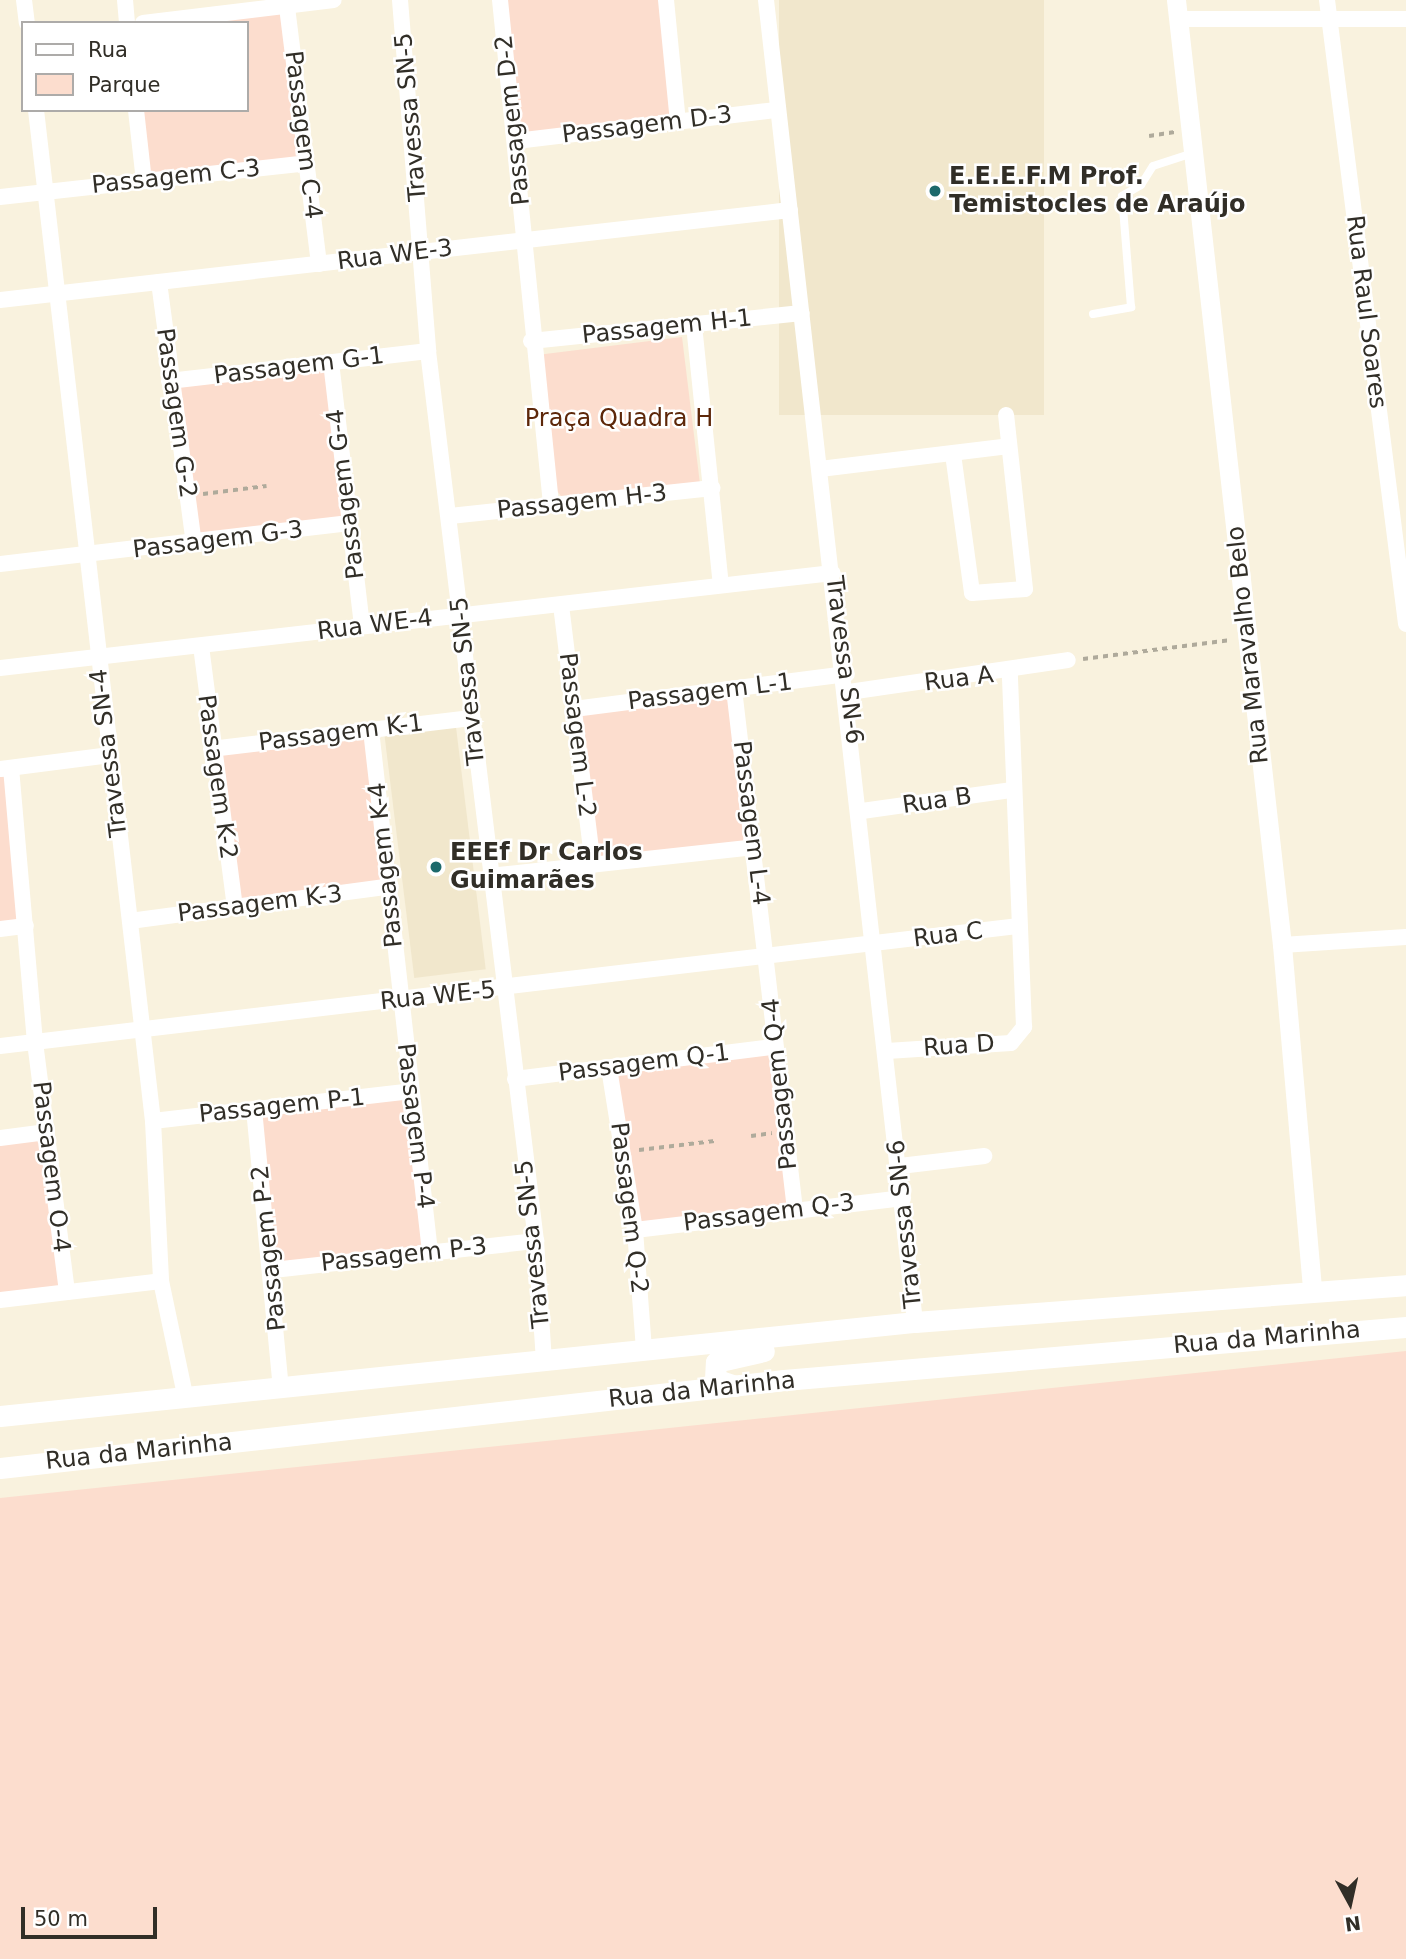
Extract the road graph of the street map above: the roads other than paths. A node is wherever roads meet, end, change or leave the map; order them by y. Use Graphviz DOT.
graph roads {
  1 [pos="24,0"];
  2 [pos="125,0"];
  3 [pos="334,0"];
  4 [pos="400,0"];
  5 [pos="500,0"];
  6 [pos="666,0"];
  7 [pos="766,0"];
  8 [pos="1327,0"];
  9 [pos="287,7"];
  10 [pos="1177,10"];
  11 [pos="1329,19"];
  12 [pos="1406,19"];
  13 [pos="27,21"];
  14 [pos="127,21"];
  15 [pos="161,21"];
  16 [pos="777,110"];
  17 [pos="36,112"];
  18 [pos="136,112"];
  19 [pos="678,122"];
  20 [pos="516,141"];
  21 [pos="1193,153"];
  22 [pos="306,163"];
  23 [pos="144,181"];
  24 [pos="45,191"];
  25 [pos="0,197"];
  26 [pos="790,210"];
  27 [pos="524,240"];
  28 [pos="424,252"];
  29 [pos="319,264"];
  30 [pos="159,282"];
  31 [pos="58,293"];
  32 [pos="0,300"];
  33 [pos="802,313"];
  34 [pos="1093,314"];
  35 [pos="694,325"];
  36 [pos="531,341"];
  37 [pos="428,351"];
  38 [pos="331,362"];
  39 [pos="169,381"];
  40 [pos="1006,415"];
  41 [pos="1009,446"];
  42 [pos="953,454"];
  43 [pos="820,469"];
  44 [pos="713,488"];
  45 [pos="551,504"];
  46 [pos="450,516"];
  47 [pos="350,523"];
  48 [pos="194,543"];
  49 [pos="87,556"];
  50 [pos="0,564"];
  51 [pos="833,573"];
  52 [pos="721,585"];
  53 [pos="561,605"];
  54 [pos="461,615"];
  55 [pos="1406,624"];
  56 [pos="362,626"];
  57 [pos="201,646"];
  58 [pos="98,656"];
  59 [pos="1068,660"];
  60 [pos="0,668"];
  61 [pos="1010,673"];
  62 [pos="847,674"];
  63 [pos="734,689"];
  64 [pos="849,692"];
  65 [pos="574,709"];
  66 [pos="471,718"];
  67 [pos="371,730"];
  68 [pos="211,749"];
  69 [pos="110,755"];
  70 [pos="5,768"];
  71 [pos="1011,790"];
  72 [pos="862,811"];
  73 [pos="754,847"];
  74 [pos="593,865"];
  75 [pos="489,876"];
  76 [pos="391,887"];
  77 [pos="235,908"];
  78 [pos="130,921"];
  79 [pos="26,926"];
  80 [pos="1019,926"];
  81 [pos="0,929"];
  82 [pos="1406,937"];
  83 [pos="876,944"];
  84 [pos="1282,945"];
  85 [pos="768,958"];
  86 [pos="503,989"];
  87 [pos="399,1000"];
  88 [pos="140,1027"];
  89 [pos="35,1042"];
  90 [pos="0,1046"];
  91 [pos="773,1046"];
  92 [pos="887,1051"];
  93 [pos="609,1068"];
  94 [pos="514,1079"];
  95 [pos="411,1091"];
  96 [pos="254,1109"];
  97 [pos="153,1121"];
  98 [pos="47,1132"];
  99 [pos="0,1138"];
  100 [pos="984,1156"];
  101 [pos="900,1166"];
  102 [pos="903,1198"];
  103 [pos="795,1210"];
  104 [pos="635,1230"];
  105 [pos="536,1241"];
  106 [pos="430,1252"];
  107 [pos="273,1270"];
  108 [pos="162,1281"];
  109 [pos="1406,1285"];
  110 [pos="1312,1290"];
  111 [pos="67,1292"];
  112 [pos="0,1300"];
  113 [pos="915,1322"];
  114 [pos="872,1326"];
  115 [pos="1406,1326"];
  116 [pos="644,1349"];
  117 [pos="544,1361"];
  118 [pos="735,1386"];
  119 [pos="281,1387"];
  120 [pos="184,1395"];
  121 [pos="0,1416"];
  122 [pos="0,1468"];
  1 -- 13 [label="street"];
  2 -- 14 [label="street"];
  3 -- 9 [label="street"];
  4 -- 28 [label="street, Travessa SN-5"];
  5 -- 20 [label="street, Passagem D-2"];
  6 -- 19 [label="street"];
  7 -- 16 [label="street, Travessa SN-6"];
  8 -- 11 [label="street, Rua Raul Soares"];
  9 -- 15 [label="street"];
  9 -- 22 [label="street, Passagem C-4"];
  10 -- 11 [label="street"];
  10 -- 21 [label="street, Rua Maravalho Belo"];
  11 -- 12 [label="street"];
  11 -- 55 [label="street, Rua Raul Soares"];
  16 -- 19 [label="street, Passagem D-3"];
  16 -- 26 [label="street, Travessa SN-6"];
  17 -- 24 [label="street, Travessa SN-4"];
  18 -- 23 [label="street"];
  19 -- 20 [label="street, Passagem D-3"];
  20 -- 27 [label="street, Passagem D-2"];
  21 -- 34 [label="lane"];
  21 -- 84 [label="street, Rua Maravalho Belo"];
  22 -- 23 [label="street, Passagem C-3"];
  22 -- 29 [label="street, Passagem C-4"];
  23 -- 24 [label="street, Passagem C-3"];
  24 -- 25 [label="street, Passagem C-3"];
  24 -- 31 [label="street, Travessa SN-4"];
  26 -- 27 [label="street, Rua WE-3"];
  26 -- 33 [label="street, Travessa SN-6"];
  27 -- 28 [label="street, Rua WE-3"];
  27 -- 36 [label="street, Passagem D-2"];
  28 -- 29 [label="street, Rua WE-3"];
  28 -- 37 [label="street, Travessa SN-5"];
  29 -- 30 [label="street, Rua WE-3"];
  30 -- 31 [label="street, Rua WE-3"];
  30 -- 39 [label="street, Passagem G-2"];
  31 -- 32 [label="street, Rua WE-3"];
  31 -- 49 [label="street, Travessa SN-4"];
  33 -- 35 [label="street, Passagem H-1"];
  33 -- 43 [label="street, Travessa SN-6"];
  35 -- 36 [label="street, Passagem H-1"];
  35 -- 44 [label="street"];
  36 -- 45 [label="street, Passagem D-2"];
  37 -- 38 [label="street, Passagem G-1"];
  37 -- 46 [label="street, Travessa SN-5"];
  38 -- 39 [label="street, Passagem G-1"];
  38 -- 47 [label="street, Passagem G-4"];
  39 -- 48 [label="street, Passagem G-2"];
  40 -- 41 [label="street"];
  41 -- 42 [label="street"];
  41 -- 42 [label="street"];
  42 -- 43 [label="street"];
  43 -- 51 [label="street, Travessa SN-6"];
  44 -- 45 [label="street, Passagem H-3"];
  44 -- 52 [label="street"];
  45 -- 46 [label="street, Passagem H-3"];
  46 -- 54 [label="street, Travessa SN-5"];
  47 -- 48 [label="street, Passagem G-3"];
  47 -- 56 [label="street, Passagem G-4"];
  48 -- 49 [label="street, Passagem G-3"];
  49 -- 50 [label="street, Passagem G-3"];
  49 -- 58 [label="street, Travessa SN-4"];
  51 -- 52 [label="street, Rua WE-4"];
  51 -- 62 [label="street, Travessa SN-6"];
  52 -- 53 [label="street, Rua WE-4"];
  53 -- 54 [label="street, Rua WE-4"];
  53 -- 65 [label="street, Passagem L-2"];
  54 -- 56 [label="street, Rua WE-4"];
  54 -- 66 [label="street, Travessa SN-5"];
  56 -- 57 [label="street, Rua WE-4"];
  57 -- 58 [label="street, Rua WE-4"];
  57 -- 68 [label="street, Passagem K-2"];
  58 -- 60 [label="street, Rua WE-4"];
  58 -- 69 [label="street, Travessa SN-4"];
  59 -- 61 [label="street, Rua A"];
  61 -- 64 [label="street, Rua A"];
  61 -- 71 [label="street"];
  62 -- 63 [label="street, Passagem L-1"];
  62 -- 64 [label="street, Travessa SN-6"];
  63 -- 65 [label="street, Passagem L-1"];
  63 -- 73 [label="street, Passagem L-4"];
  64 -- 72 [label="street, Travessa SN-6"];
  65 -- 74 [label="street, Passagem L-2"];
  66 -- 67 [label="street, Passagem K-1"];
  66 -- 75 [label="street, Travessa SN-5"];
  67 -- 68 [label="street, Passagem K-1"];
  67 -- 76 [label="street, Passagem K-4"];
  68 -- 77 [label="street, Passagem K-2"];
  69 -- 70 [label="street"];
  69 -- 78 [label="street, Travessa SN-4"];
  70 -- 79 [label="street, Passagem O-4"];
  71 -- 72 [label="street, Rua B"];
  71 -- 80 [label="street"];
  72 -- 83 [label="street, Travessa SN-6"];
  73 -- 74 [label="street"];
  73 -- 85 [label="street, Passagem L-4"];
  74 -- 75 [label="street"];
  75 -- 86 [label="street, Travessa SN-5"];
  76 -- 77 [label="street, Passagem K-3"];
  76 -- 87 [label="street, Passagem K-4"];
  77 -- 78 [label="street, Passagem K-3"];
  78 -- 88 [label="street, Travessa SN-4"];
  79 -- 81 [label="street"];
  79 -- 89 [label="street, Passagem O-4"];
  80 -- 83 [label="street, Rua C"];
  80 -- 92 [label="street, Rua D"];
  82 -- 84 [label="street"];
  83 -- 85 [label="street, Rua WE-5"];
  83 -- 92 [label="street, Travessa SN-6"];
  84 -- 110 [label="street, Rua Maravalho Belo"];
  85 -- 86 [label="street, Rua WE-5"];
  85 -- 91 [label="street, Passagem Q-4"];
  86 -- 87 [label="street, Rua WE-5"];
  86 -- 94 [label="street, Travessa SN-5"];
  87 -- 88 [label="street, Rua WE-5"];
  87 -- 95 [label="street, Passagem P-4"];
  88 -- 89 [label="street, Rua WE-5"];
  88 -- 97 [label="street, Travessa SN-4"];
  89 -- 90 [label="street, Rua WE-5"];
  89 -- 98 [label="street, Passagem O-4"];
  91 -- 93 [label="street, Passagem Q-1"];
  91 -- 103 [label="street, Passagem Q-4"];
  92 -- 101 [label="street, Travessa SN-6"];
  93 -- 94 [label="street, Passagem Q-1"];
  93 -- 104 [label="street, Passagem Q-2"];
  94 -- 105 [label="street, Travessa SN-5"];
  95 -- 96 [label="street, Passagem P-1"];
  95 -- 106 [label="street, Passagem P-4"];
  96 -- 97 [label="street, Passagem P-1"];
  96 -- 107 [label="street, Passagem P-2"];
  97 -- 108 [label="street, Travessa SN-4"];
  98 -- 99 [label="street"];
  98 -- 111 [label="street, Passagem O-4"];
  100 -- 101 [label="street"];
  101 -- 102 [label="street, Travessa SN-6"];
  102 -- 103 [label="street, Passagem Q-3"];
  102 -- 113 [label="street, Travessa SN-6"];
  103 -- 104 [label="street, Passagem Q-3"];
  104 -- 116 [label="street, Passagem Q-2"];
  105 -- 106 [label="street, Passagem P-3"];
  105 -- 117 [label="street, Travessa SN-5"];
  106 -- 107 [label="street, Passagem P-3"];
  107 -- 119 [label="street, Passagem P-2"];
  108 -- 111 [label="street"];
  108 -- 120 [label="street, Travessa SN-4"];
  109 -- 110 [label="main road, Rua da Marinha"];
  110 -- 113 [label="main road, Rua da Marinha"];
  111 -- 112 [label="street"];
  113 -- 114 [label="main road, Rua da Marinha"];
  114 -- 116 [label="main road, Rua da Marinha"];
  114 -- 118 [label="main road"];
  115 -- 118 [label="main road, Rua da Marinha"];
  116 -- 117 [label="main road, Rua da Marinha"];
  117 -- 119 [label="main road, Rua da Marinha"];
  118 -- 122 [label="main road, Rua da Marinha"];
  119 -- 120 [label="main road, Rua da Marinha"];
  120 -- 121 [label="main road, Rua da Marinha"];
}
